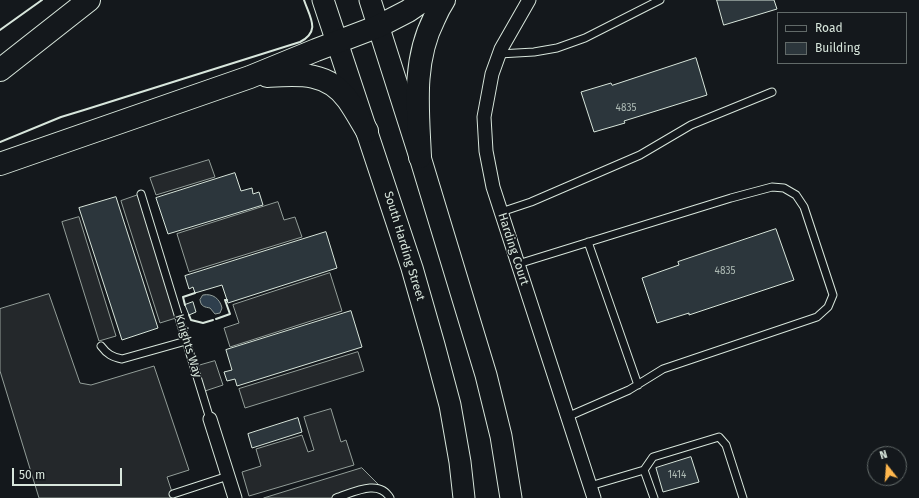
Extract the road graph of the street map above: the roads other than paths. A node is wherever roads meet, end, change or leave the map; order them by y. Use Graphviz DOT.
graph roads {
  1 [pos="89,0"];
  2 [pos="323,0"];
  3 [pos="370,0"];
  4 [pos="424,0"];
  5 [pos="444,0"];
  6 [pos="529,0"];
  7 [pos="660,0"];
  8 [pos="379,26"];
  9 [pos="337,42"];
  10 [pos="499,54"];
  11 [pos="0,70"];
  12 [pos="250,77"];
  13 [pos="772,92"];
  14 [pos="367,131"];
  15 [pos="420,158"];
  16 [pos="0,164"];
  17 [pos="140,194"];
  18 [pos="501,212"];
  19 [pos="588,242"];
  20 [pos="518,264"];
  21 [pos="186,340"];
  22 [pos="101,346"];
  23 [pos="638,385"];
  24 [pos="568,417"];
  25 [pos="210,419"];
  26 [pos="644,470"];
  27 [pos="228,476"];
  28 [pos="592,492"];
  29 [pos="173,494"];
  30 [pos="235,498"];
  31 [pos="336,498"];
  32 [pos="390,498"];
  33 [pos="464,498"];
  34 [pos="511,498"];
  35 [pos="654,498"];
  36 [pos="743,498"];
  1 -- 11 [label="highway"];
  2 -- 9 [label="main road, South Harding Street"];
  3 -- 8 [label="main road"];
  4 -- 8 [label="highway"];
  5 -- 15 [label="highway"];
  6 -- 10 [label="street, Harding Court"];
  7 -- 10 [label="lane"];
  8 -- 9 [label="highway"];
  8 -- 15 [label="main road"];
  9 -- 12 [label="highway"];
  9 -- 14 [label="main road, South Harding Street"];
  10 -- 18 [label="street, Harding Court"];
  12 -- 14 [label="highway"];
  12 -- 16 [label="highway"];
  13 -- 18 [label="lane"];
  14 -- 33 [label="main road, South Harding Street"];
  15 -- 34 [label="main road"];
  17 -- 21 [label="lane, Knights Way"];
  18 -- 20 [label="street, Harding Court"];
  19 -- 20 [label="lane"];
  19 -- 23 [label="lane"];
  19 -- 23 [label="lane"];
  20 -- 24 [label="street, Harding Court"];
  21 -- 22 [label="lane"];
  21 -- 25 [label="lane, Knights Way"];
  23 -- 24 [label="lane"];
  24 -- 28 [label="street, Harding Court"];
  25 -- 27 [label="street, Knights Way"];
  26 -- 28 [label="lane"];
  26 -- 35 [label="lane"];
  26 -- 36 [label="lane"];
  27 -- 29 [label="lane"];
  27 -- 30 [label="street, Knights Way"];
  31 -- 32 [label="lane"];
}
